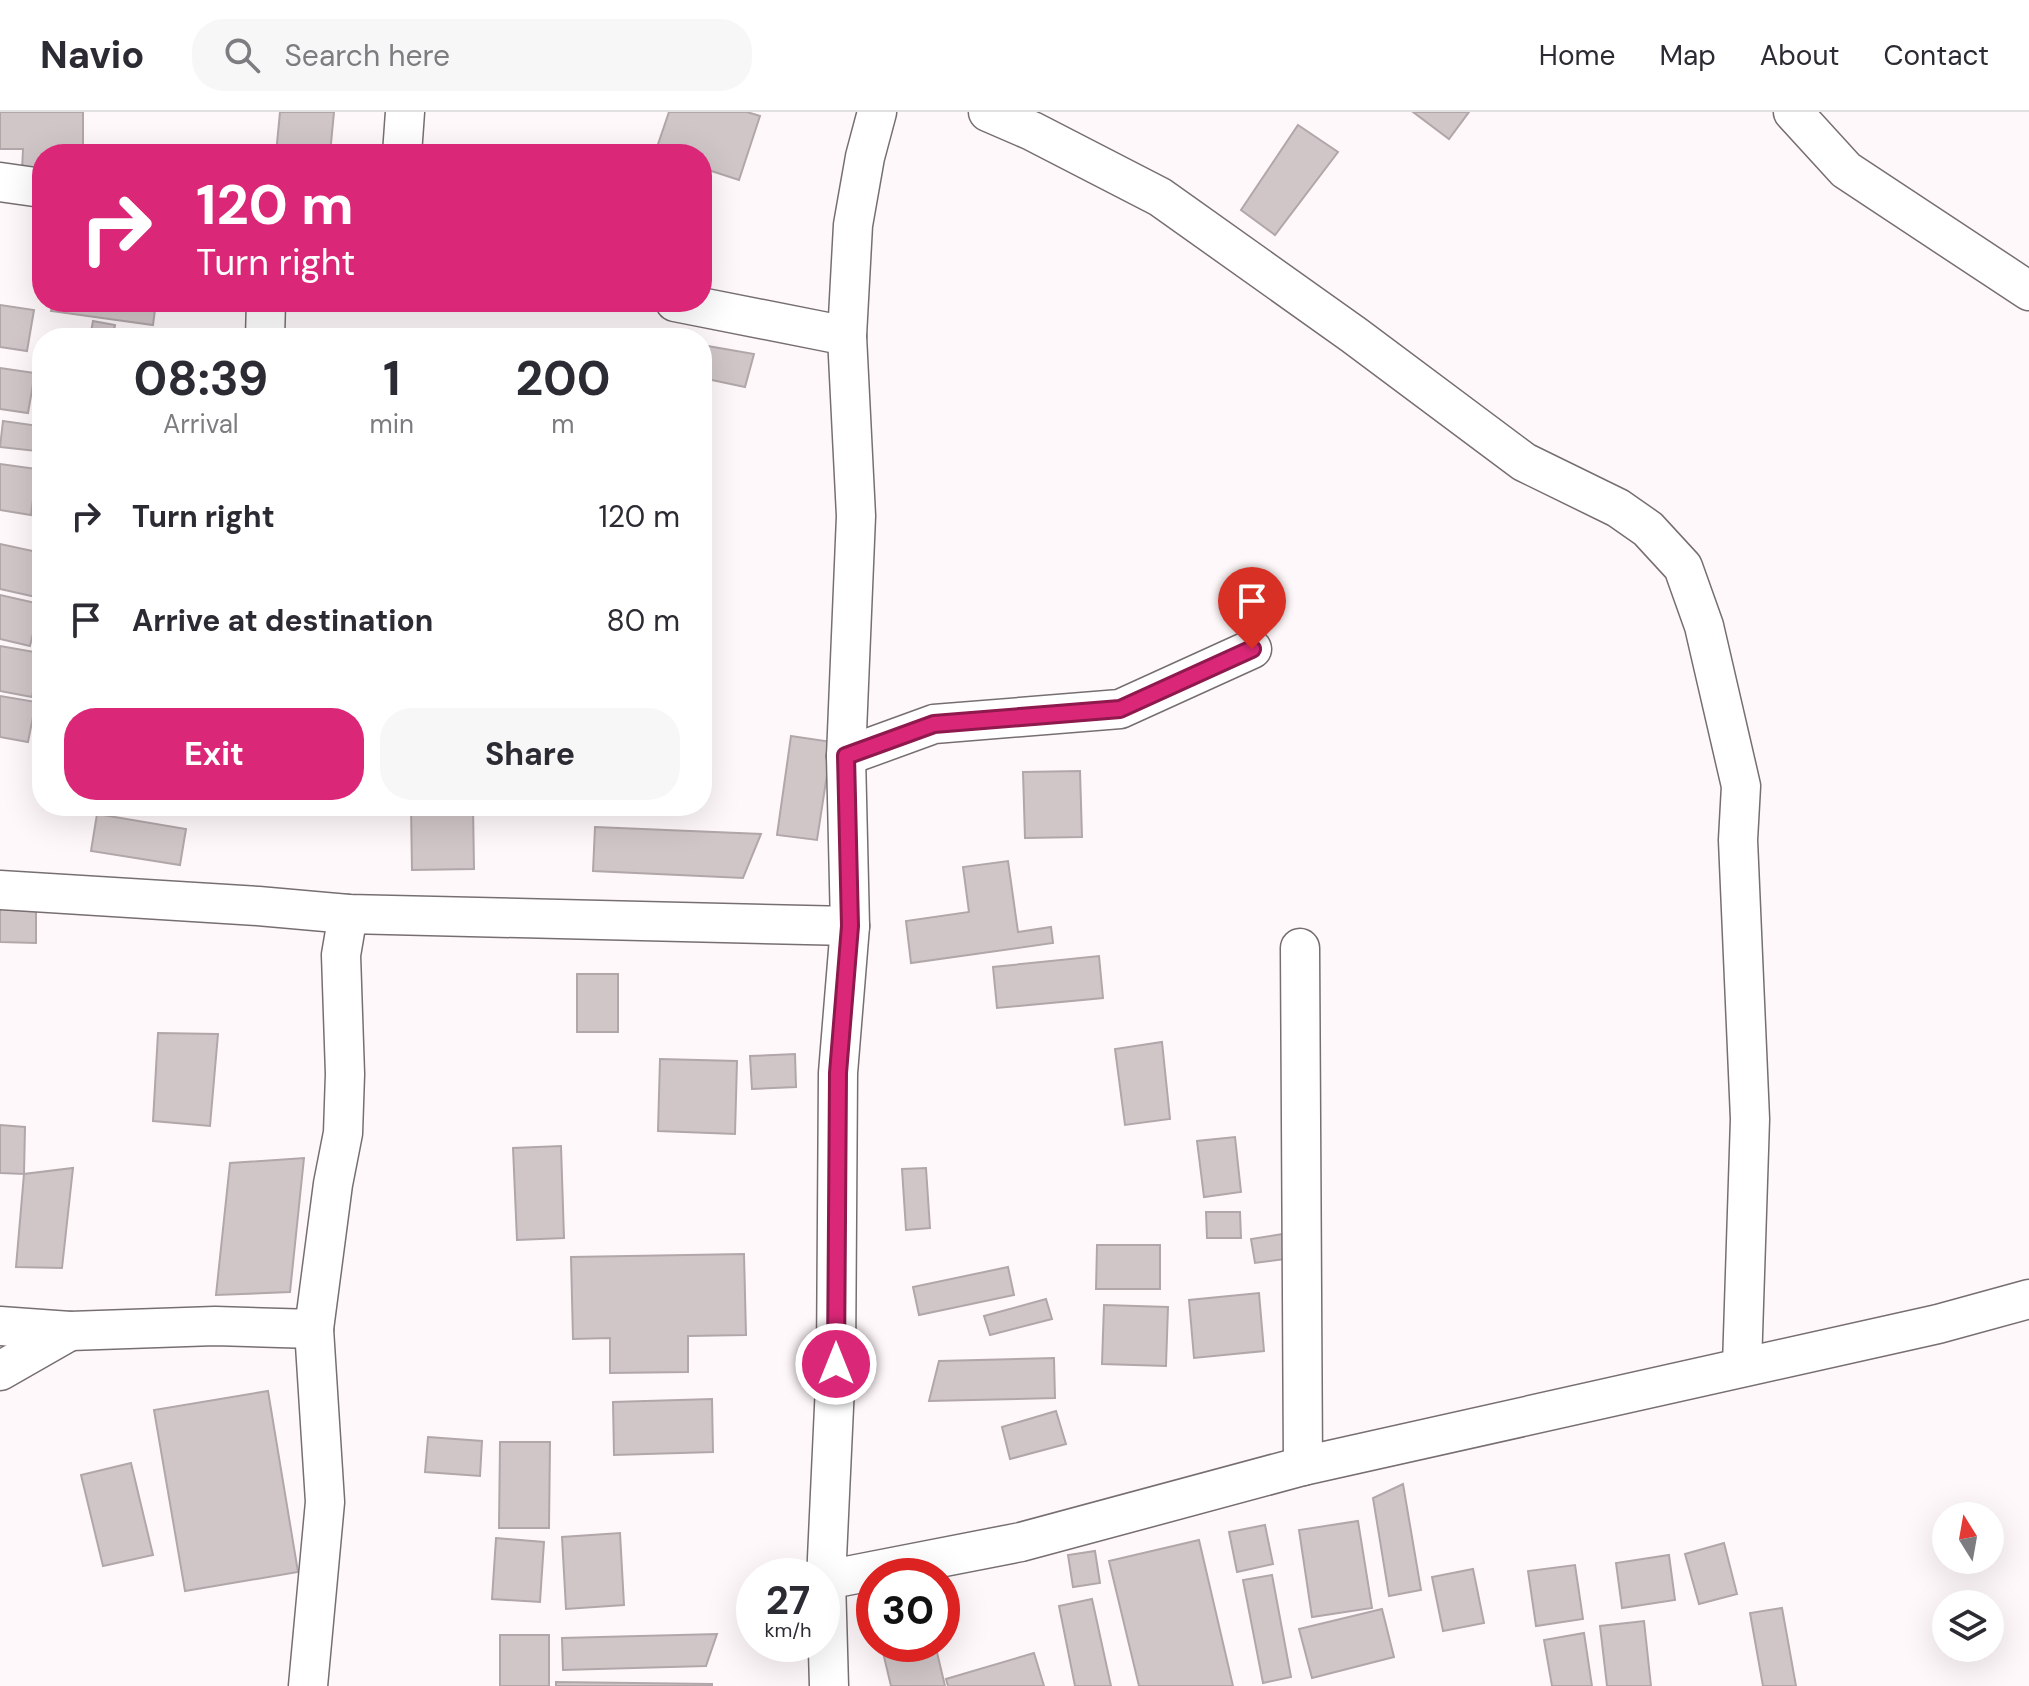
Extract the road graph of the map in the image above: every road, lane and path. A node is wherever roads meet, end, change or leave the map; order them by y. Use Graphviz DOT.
graph roads {
  1 [pos="405,112"];
  2 [pos="877,112"];
  3 [pos="988,112"];
  4 [pos="1793,112"];
  5 [pos="403,144"];
  6 [pos="0,182"];
  7 [pos="32,187"];
  8 [pos="2029,291"];
  9 [pos="712,309"];
  10 [pos="847,336"];
  11 [pos="1252,649"];
  12 [pos="846,756"];
  13 [pos="0,890"];
  14 [pos="348,914"];
  15 [pos="850,926"];
  16 [pos="1300,948"];
  17 [pos="2029,1299"];
  18 [pos="0,1326"];
  19 [pos="314,1329"];
  20 [pos="70,1331"];
  21 [pos="1742,1366"];
  22 [pos="0,1371"];
  23 [pos="1303,1466"];
  24 [pos="827,1558"];
  25 [pos="840,1577"];
  26 [pos="828,1662"];
  27 [pos="308,1686"];
  28 [pos="829,1686"];
  1 -- 5 [label="street"];
  2 -- 10 [label="street"];
  3 -- 21 [label="street"];
  4 -- 8 [label="street"];
  6 -- 7 [label="street"];
  9 -- 10 [label="street"];
  10 -- 12 [label="street"];
  11 -- 12 [label="street"];
  12 -- 15 [label="street"];
  13 -- 14 [label="street"];
  14 -- 15 [label="street"];
  14 -- 19 [label="street"];
  15 -- 24 [label="street"];
  16 -- 23 [label="street"];
  17 -- 21 [label="street"];
  18 -- 20 [label="street"];
  19 -- 20 [label="street"];
  19 -- 27 [label="street"];
  20 -- 22 [label="street"];
  21 -- 23 [label="street"];
  23 -- 25 [label="street"];
  26 -- 28 [label="street"];
}
